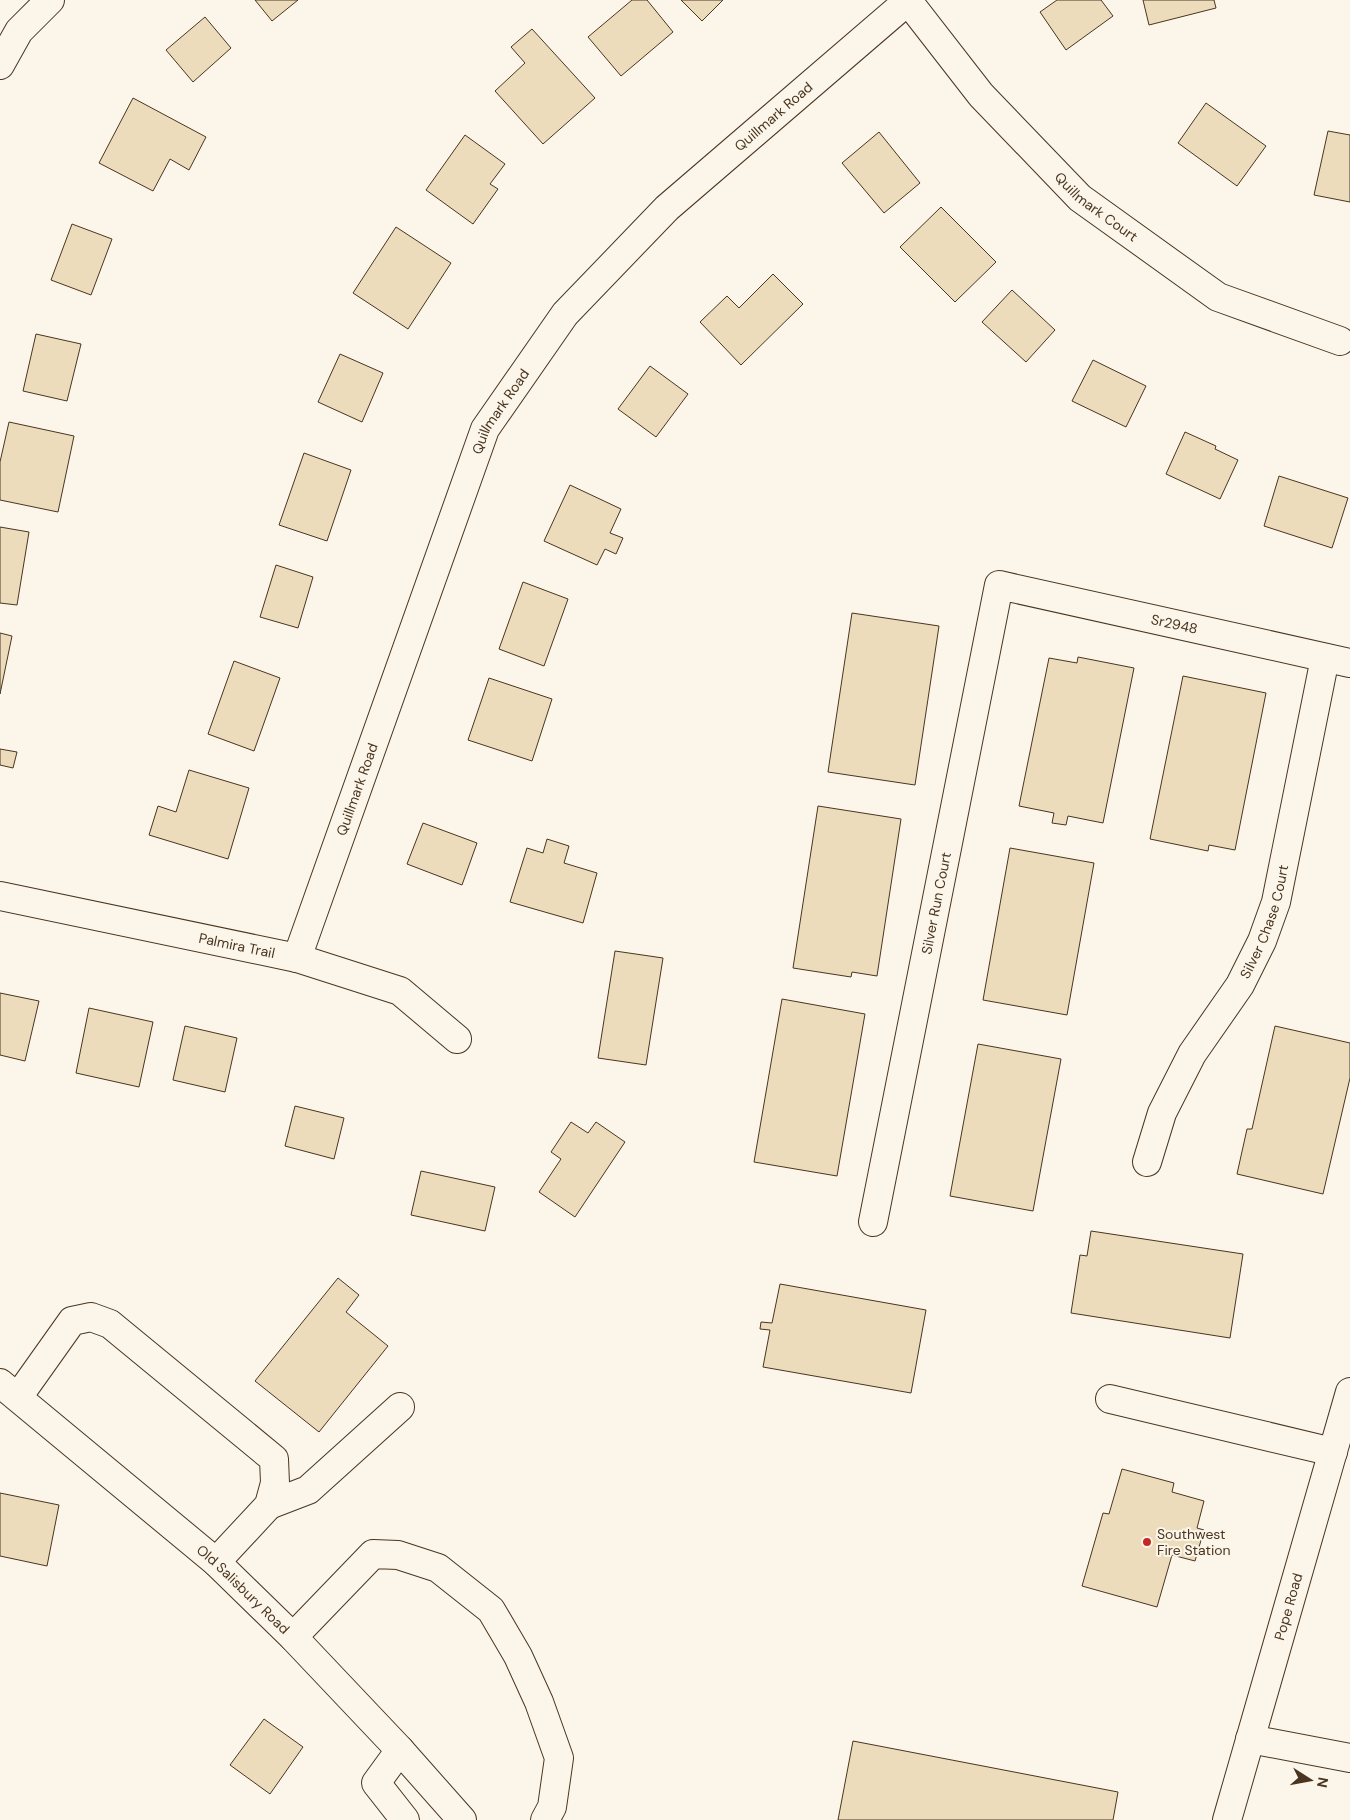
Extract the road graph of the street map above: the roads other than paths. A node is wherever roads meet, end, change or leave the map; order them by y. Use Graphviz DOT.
graph roads {
  1 [pos="50,0"];
  2 [pos="908,0"];
  3 [pos="0,65"];
  4 [pos="1340,341"];
  5 [pos="999,585"];
  6 [pos="1338,660"];
  7 [pos="0,896"];
  8 [pos="297,958"];
  9 [pos="457,1039"];
  10 [pos="1146,1162"];
  11 [pos="873,1222"];
  12 [pos="9,1390"];
  13 [pos="1350,1392"];
  14 [pos="1110,1399"];
  15 [pos="400,1407"];
  16 [pos="1333,1452"];
  17 [pos="269,1505"];
  18 [pos="216,1562"];
  19 [pos="293,1637"];
  20 [pos="1250,1739"];
  21 [pos="400,1750"];
  22 [pos="1350,1758"];
  23 [pos="405,1820"];
  24 [pos="462,1820"];
  25 [pos="545,1820"];
  26 [pos="1227,1820"];
  1 -- 3 [label="street"];
  2 -- 4 [label="street, Quillmark Court"];
  2 -- 8 [label="street, Quillmark Road"];
  5 -- 6 [label="street, Sr2948"];
  5 -- 11 [label="street, Silver Run Court"];
  6 -- 10 [label="street, Silver Chase Court"];
  7 -- 8 [label="street, Palmira Trail"];
  8 -- 9 [label="street, Palmira Trail"];
  12 -- 17 [label="street"];
  12 -- 18 [label="street, Old Salisbury Road"];
  13 -- 16 [label="street, Pope Road"];
  14 -- 16 [label="street"];
  15 -- 17 [label="street"];
  16 -- 20 [label="street, Pope Road"];
  17 -- 18 [label="street"];
  18 -- 19 [label="street, Old Salisbury Road"];
  19 -- 21 [label="street, Old Salisbury Road"];
  19 -- 25 [label="street"];
  20 -- 22 [label="street"];
  20 -- 26 [label="street, Pope Road"];
  21 -- 23 [label="street"];
  21 -- 24 [label="street, Old Salisbury Road"];
}
